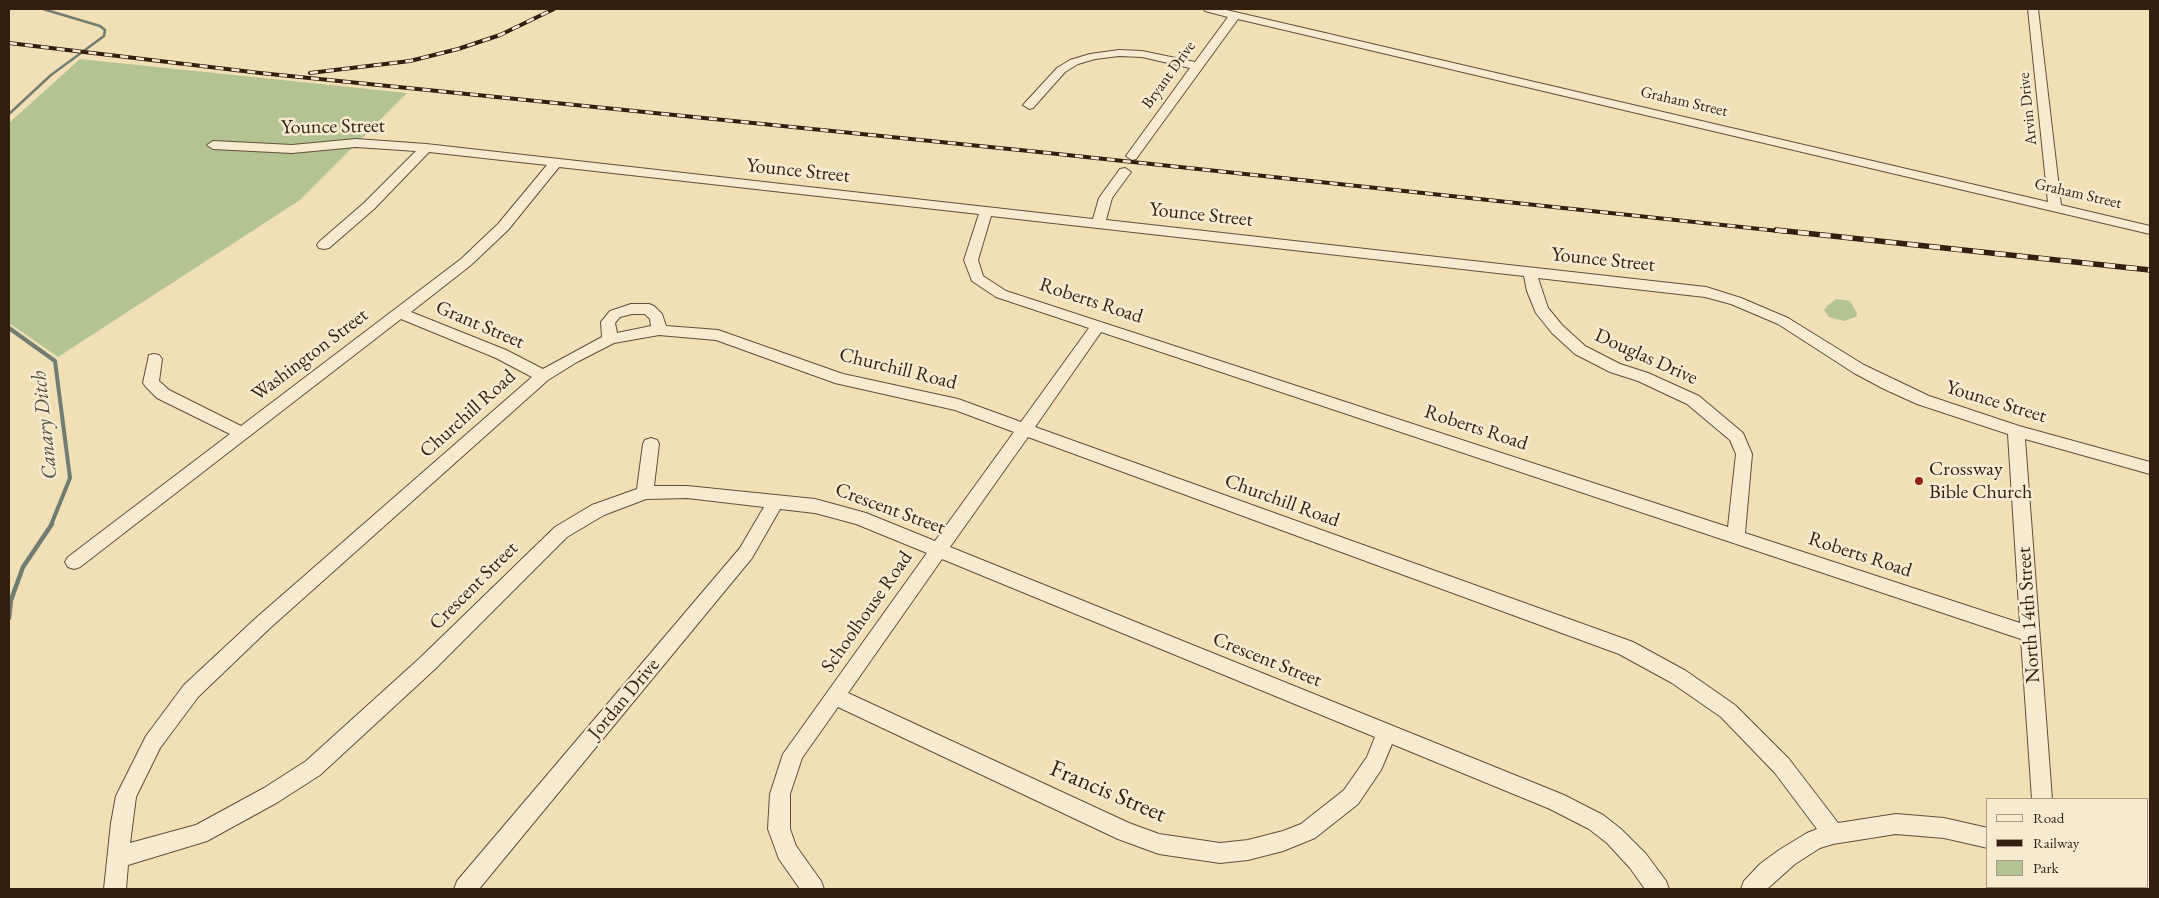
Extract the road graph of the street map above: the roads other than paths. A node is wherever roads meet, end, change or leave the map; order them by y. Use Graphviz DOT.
graph roads {
  1 [pos="1209,9"];
  2 [pos="2033,9"];
  3 [pos="1235,15"];
  4 [pos="1197,66"];
  5 [pos="1029,105"];
  6 [pos="213,146"];
  7 [pos="426,148"];
  8 [pos="1132,156"];
  9 [pos="555,164"];
  10 [pos="1125,172"];
  11 [pos="2055,207"];
  12 [pos="986,212"];
  13 [pos="1098,224"];
  14 [pos="2150,230"];
  15 [pos="324,245"];
  16 [pos="1530,272"];
  17 [pos="400,313"];
  18 [pos="1098,326"];
  19 [pos="659,330"];
  20 [pos="610,339"];
  21 [pos="154,359"];
  22 [pos="543,376"];
  23 [pos="1026,430"];
  24 [pos="2016,431"];
  25 [pos="242,433"];
  26 [pos="652,444"];
  27 [pos="2150,468"];
  28 [pos="645,493"];
  29 [pos="775,502"];
  30 [pos="1736,536"];
  31 [pos="938,550"];
  32 [pos="74,562"];
  33 [pos="2030,634"];
  34 [pos="835,696"];
  35 [pos="1387,733"];
  36 [pos="2042,798"];
  37 [pos="1832,834"];
  38 [pos="1986,838"];
  39 [pos="118,857"];
  40 [pos="115,889"];
  41 [pos="465,889"];
  42 [pos="813,889"];
  43 [pos="1658,889"];
  44 [pos="1752,889"];
  1 -- 3 [label="street, Graham Street"];
  2 -- 11 [label="street, Arvin Drive"];
  3 -- 4 [label="street, Bryant Drive"];
  3 -- 11 [label="street, Graham Street"];
  4 -- 5 [label="street"];
  4 -- 8 [label="street, Bryant Drive"];
  6 -- 7 [label="street, Younce Street"];
  7 -- 9 [label="street, Younce Street"];
  7 -- 15 [label="street"];
  9 -- 12 [label="street, Younce Street"];
  9 -- 17 [label="street, Washington Street"];
  10 -- 13 [label="street"];
  11 -- 14 [label="street, Graham Street"];
  12 -- 13 [label="street, Younce Street"];
  12 -- 18 [label="street, Roberts Road"];
  13 -- 16 [label="street, Younce Street"];
  16 -- 24 [label="street, Younce Street"];
  16 -- 30 [label="street, Douglas Drive"];
  17 -- 22 [label="street, Grant Street"];
  17 -- 25 [label="street, Washington Street"];
  18 -- 23 [label="street, Schoolhouse Road"];
  18 -- 30 [label="street, Roberts Road"];
  19 -- 20 [label="street, Churchill Road"];
  19 -- 20 [label="street"];
  19 -- 23 [label="street, Churchill Road"];
  20 -- 22 [label="street, Churchill Road"];
  21 -- 25 [label="street"];
  22 -- 39 [label="street, Churchill Road"];
  23 -- 31 [label="street, Schoolhouse Road"];
  23 -- 37 [label="street, Churchill Road"];
  24 -- 27 [label="street, Younce Street"];
  24 -- 33 [label="street, North 14th Street"];
  25 -- 32 [label="street, Washington Street"];
  26 -- 28 [label="street"];
  28 -- 29 [label="street, Crescent Street"];
  28 -- 39 [label="street, Crescent Street"];
  29 -- 31 [label="street, Crescent Street"];
  29 -- 41 [label="street, Jordan Drive"];
  30 -- 33 [label="street, Roberts Road"];
  31 -- 34 [label="street, Schoolhouse Road"];
  31 -- 35 [label="street, Crescent Street"];
  33 -- 36 [label="street, North 14th Street"];
  34 -- 35 [label="street, Francis Street"];
  34 -- 42 [label="street, Schoolhouse Road"];
  35 -- 43 [label="street, Crescent Street"];
  37 -- 38 [label="street"];
  37 -- 44 [label="street"];
  39 -- 40 [label="street, Churchill Road"];
}
